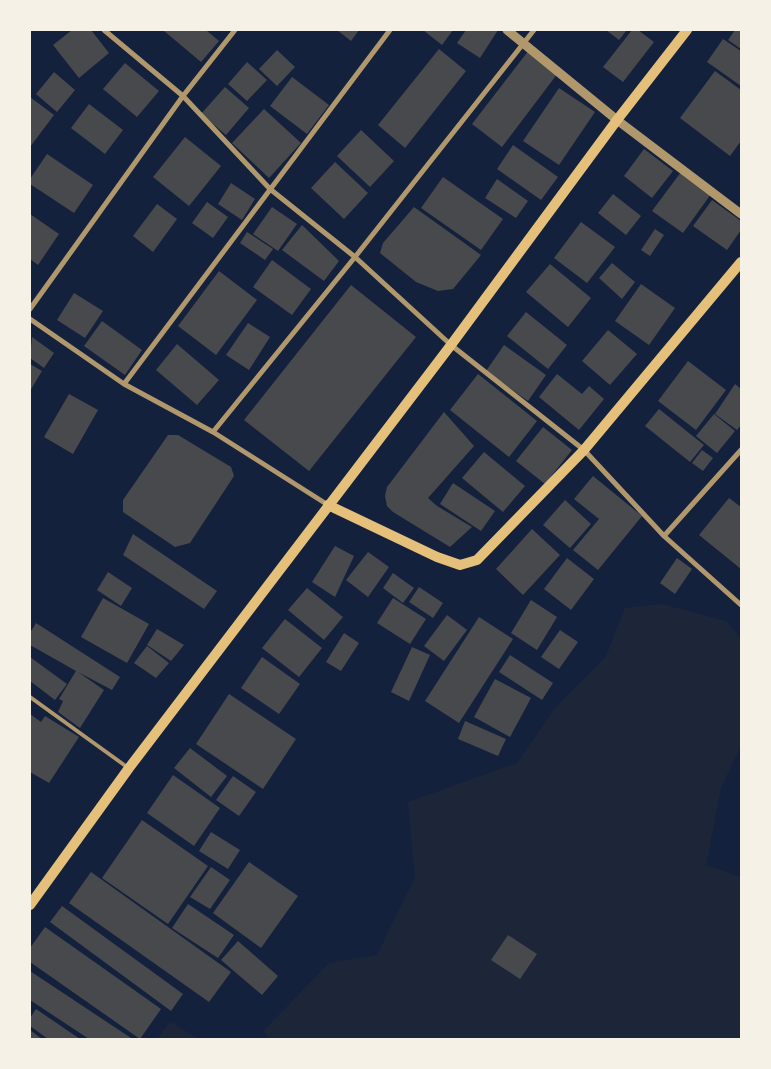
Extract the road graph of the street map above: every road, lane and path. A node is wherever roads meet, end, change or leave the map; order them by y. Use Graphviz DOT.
graph roads {
  1 [pos="104,30"];
  2 [pos="236,30"];
  3 [pos="390,30"];
  4 [pos="507,30"];
  5 [pos="534,30"];
  6 [pos="687,30"];
  7 [pos="524,43"];
  8 [pos="183,96"];
  9 [pos="617,120"];
  10 [pos="270,190"];
  11 [pos="741,214"];
  12 [pos="356,257"];
  13 [pos="741,262"];
  14 [pos="30,309"];
  15 [pos="30,319"];
  16 [pos="451,345"];
  17 [pos="124,384"];
  18 [pos="213,432"];
  19 [pos="584,450"];
  20 [pos="741,450"];
  21 [pos="328,505"];
  22 [pos="664,536"];
  23 [pos="741,605"];
  24 [pos="30,697"];
  25 [pos="129,768"];
  26 [pos="30,905"];
  1 -- 8 [label="street"];
  2 -- 8 [label="street"];
  3 -- 10 [label="street"];
  4 -- 7 [label="street"];
  5 -- 7 [label="street"];
  6 -- 9 [label="main road"];
  7 -- 9 [label="street"];
  7 -- 12 [label="street"];
  8 -- 10 [label="street"];
  8 -- 14 [label="street"];
  9 -- 11 [label="street"];
  9 -- 16 [label="main road"];
  10 -- 12 [label="street"];
  10 -- 17 [label="street"];
  12 -- 16 [label="street"];
  12 -- 18 [label="street"];
  13 -- 19 [label="main road"];
  15 -- 17 [label="street"];
  16 -- 19 [label="street"];
  16 -- 21 [label="main road"];
  17 -- 18 [label="street"];
  18 -- 21 [label="street"];
  19 -- 21 [label="main road"];
  19 -- 22 [label="street"];
  20 -- 22 [label="street"];
  21 -- 25 [label="main road"];
  22 -- 23 [label="street"];
  24 -- 25 [label="lane"];
  25 -- 26 [label="main road"];
}
